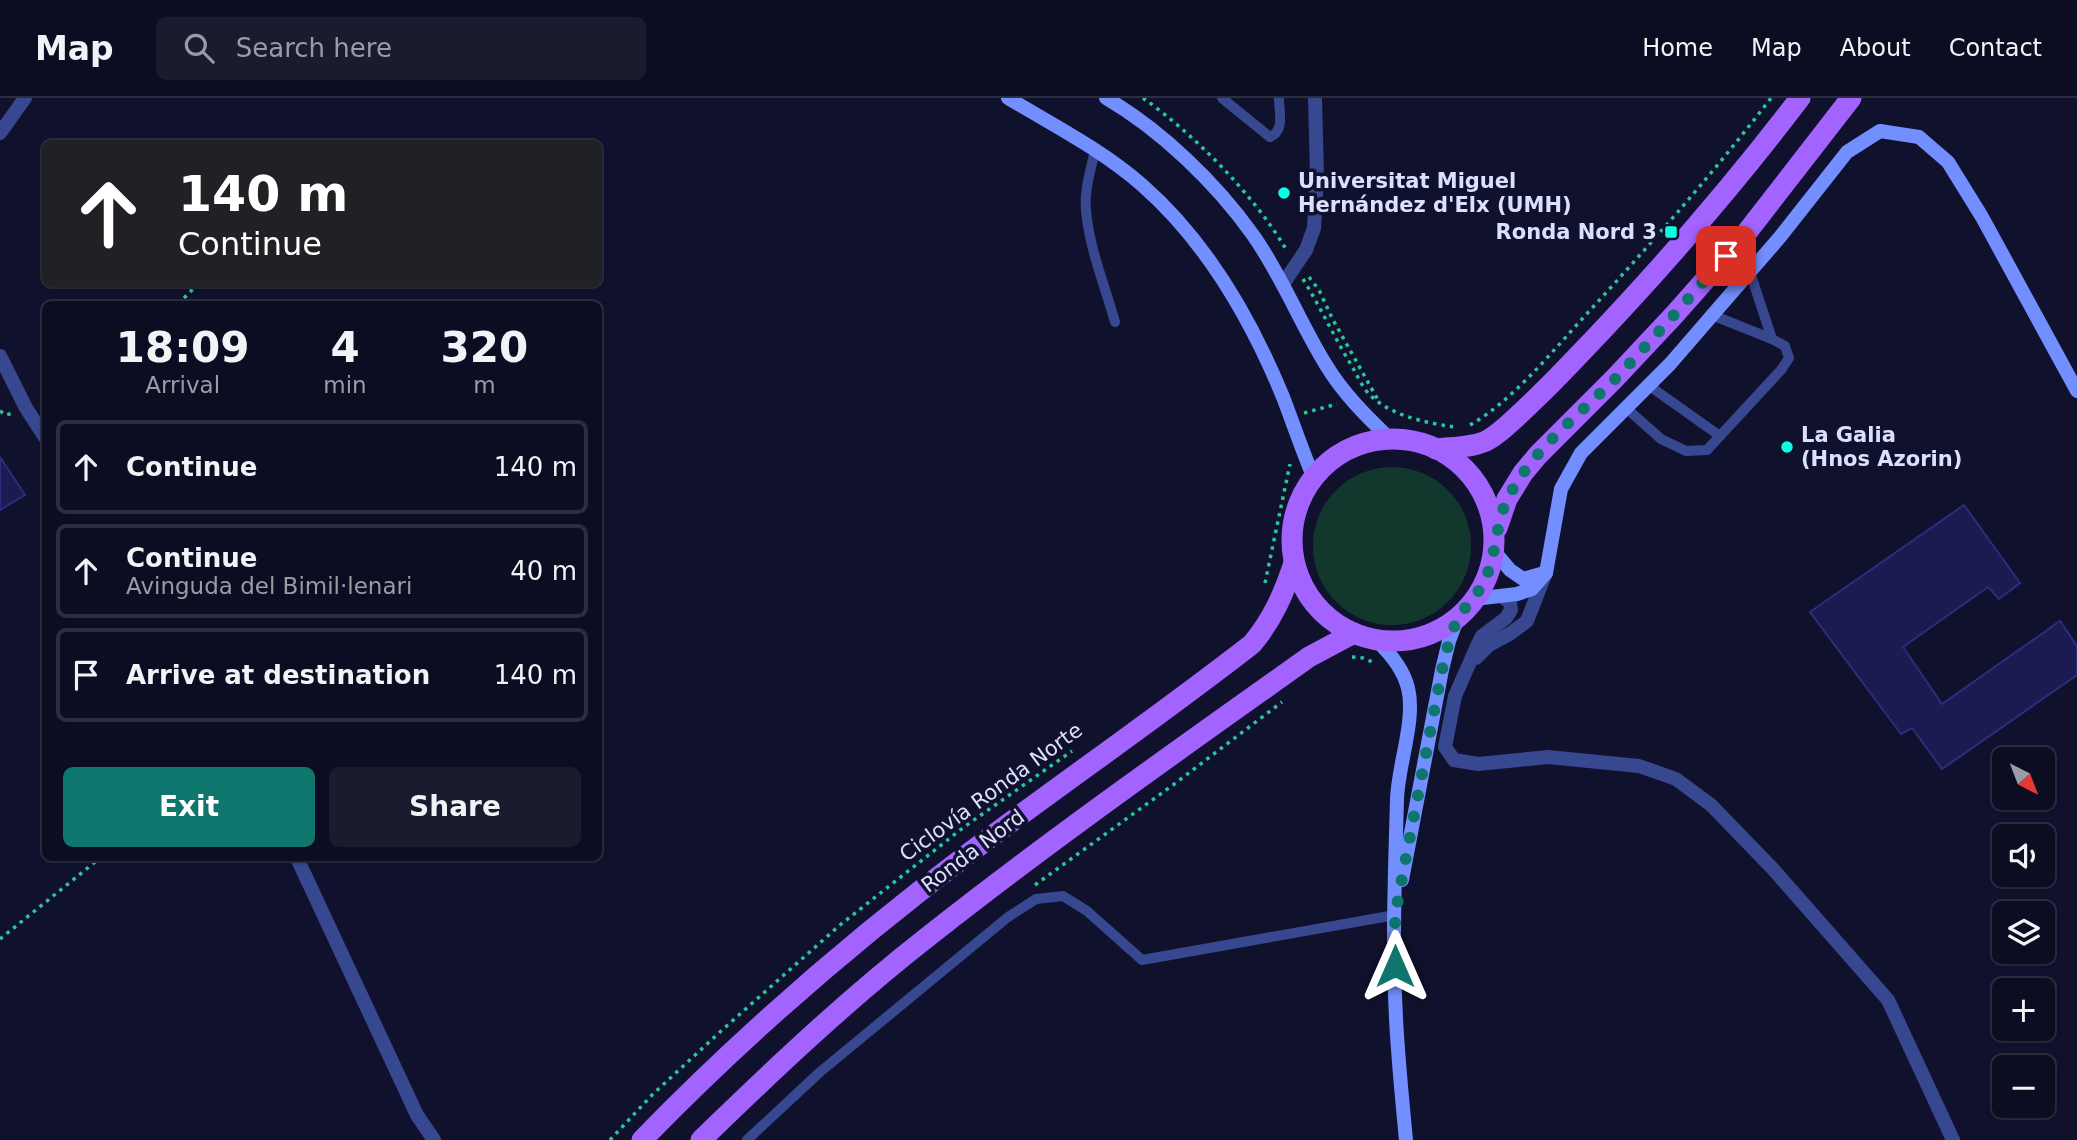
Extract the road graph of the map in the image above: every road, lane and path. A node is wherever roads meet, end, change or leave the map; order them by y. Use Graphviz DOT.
graph roads {
  1 [pos="25,98"];
  2 [pos="1008,98"];
  3 [pos="1106,98"];
  4 [pos="1222,98"];
  5 [pos="1279,98"];
  6 [pos="1315,98"];
  7 [pos="1771,98"];
  8 [pos="1800,98"];
  9 [pos="1852,98"];
  10 [pos="0,133"];
  11 [pos="1095,150"];
  12 [pos="1750,272"];
  13 [pos="1309,277"];
  14 [pos="1283,284"];
  15 [pos="195,287"];
  16 [pos="181,301"];
  17 [pos="1712,315"];
  18 [pos="1115,322"];
  19 [pos="1772,339"];
  20 [pos="0,356"];
  21 [pos="1648,385"];
  22 [pos="2077,391"];
  23 [pos="1369,394"];
  24 [pos="1379,402"];
  25 [pos="1626,408"];
  26 [pos="1469,425"];
  27 [pos="1456,428"];
  28 [pos="42,433"];
  29 [pos="1720,436"];
  30 [pos="1388,437"];
  31 [pos="1436,449"];
  32 [pos="1288,456"];
  33 [pos="1313,476"];
  34 [pos="1497,528"];
  35 [pos="1493,551"];
  36 [pos="1294,564"];
  37 [pos="1546,573"];
  38 [pos="1263,589"];
  39 [pos="1502,596"];
  40 [pos="1474,599"];
  41 [pos="1458,617"];
  42 [pos="1354,633"];
  43 [pos="1376,640"];
  44 [pos="1341,660"];
  45 [pos="1470,665"];
  46 [pos="1382,669"];
  47 [pos="1286,699"];
  48 [pos="1074,750"];
  49 [pos="96,861"];
  50 [pos="298,861"];
  51 [pos="1030,889"];
  52 [pos="1395,915"];
  53 [pos="1,939"];
  54 [pos="434,1140"];
  55 [pos="610,1140"];
  56 [pos="642,1140"];
  57 [pos="701,1140"];
  58 [pos="747,1140"];
  59 [pos="1406,1140"];
  60 [pos="1953,1140"];
  1 -- 10 [label="street"];
  2 -- 11 [label="main road"];
  3 -- 14 [label="main road"];
  4 -- 5 [label="lane"];
  6 -- 14 [label="street"];
  7 -- 26 [label="path"];
  8 -- 31 [label="main road"];
  9 -- 34 [label="main road"];
  11 -- 18 [label="lane"];
  11 -- 33 [label="main road"];
  12 -- 17 [label="main road"];
  12 -- 19 [label="lane"];
  12 -- 22 [label="main road"];
  13 -- 24 [label="path"];
  14 -- 30 [label="main road"];
  15 -- 16 [label="path"];
  17 -- 19 [label="lane"];
  17 -- 21 [label="main road"];
  19 -- 29 [label="lane"];
  20 -- 28 [label="street"];
  21 -- 25 [label="main road"];
  21 -- 29 [label="lane"];
  23 -- 24 [label="path"];
  24 -- 27 [label="path"];
  25 -- 29 [label="lane"];
  25 -- 37 [label="main road"];
  30 -- 31 [label="main road"];
  30 -- 33 [label="main road"];
  31 -- 34 [label="main road"];
  32 -- 38 [label="path"];
  33 -- 36 [label="main road"];
  34 -- 35 [label="main road"];
  35 -- 37 [label="main road"];
  35 -- 40 [label="main road"];
  36 -- 42 [label="main road"];
  36 -- 56 [label="main road, Ronda Nord"];
  37 -- 39 [label="main road"];
  37 -- 45 [label="street"];
  39 -- 40 [label="main road"];
  39 -- 45 [label="street"];
  40 -- 41 [label="main road"];
  41 -- 43 [label="main road"];
  41 -- 52 [label="main road"];
  42 -- 43 [label="main road"];
  42 -- 57 [label="main road, Ronda Nord"];
  43 -- 52 [label="main road"];
  44 -- 46 [label="path"];
  45 -- 60 [label="street"];
  47 -- 51 [label="path"];
  48 -- 55 [label="path, Ciclovía Ronda Norte"];
  49 -- 53 [label="path"];
  50 -- 54 [label="street"];
  52 -- 58 [label="lane"];
  52 -- 59 [label="main road"];
}
